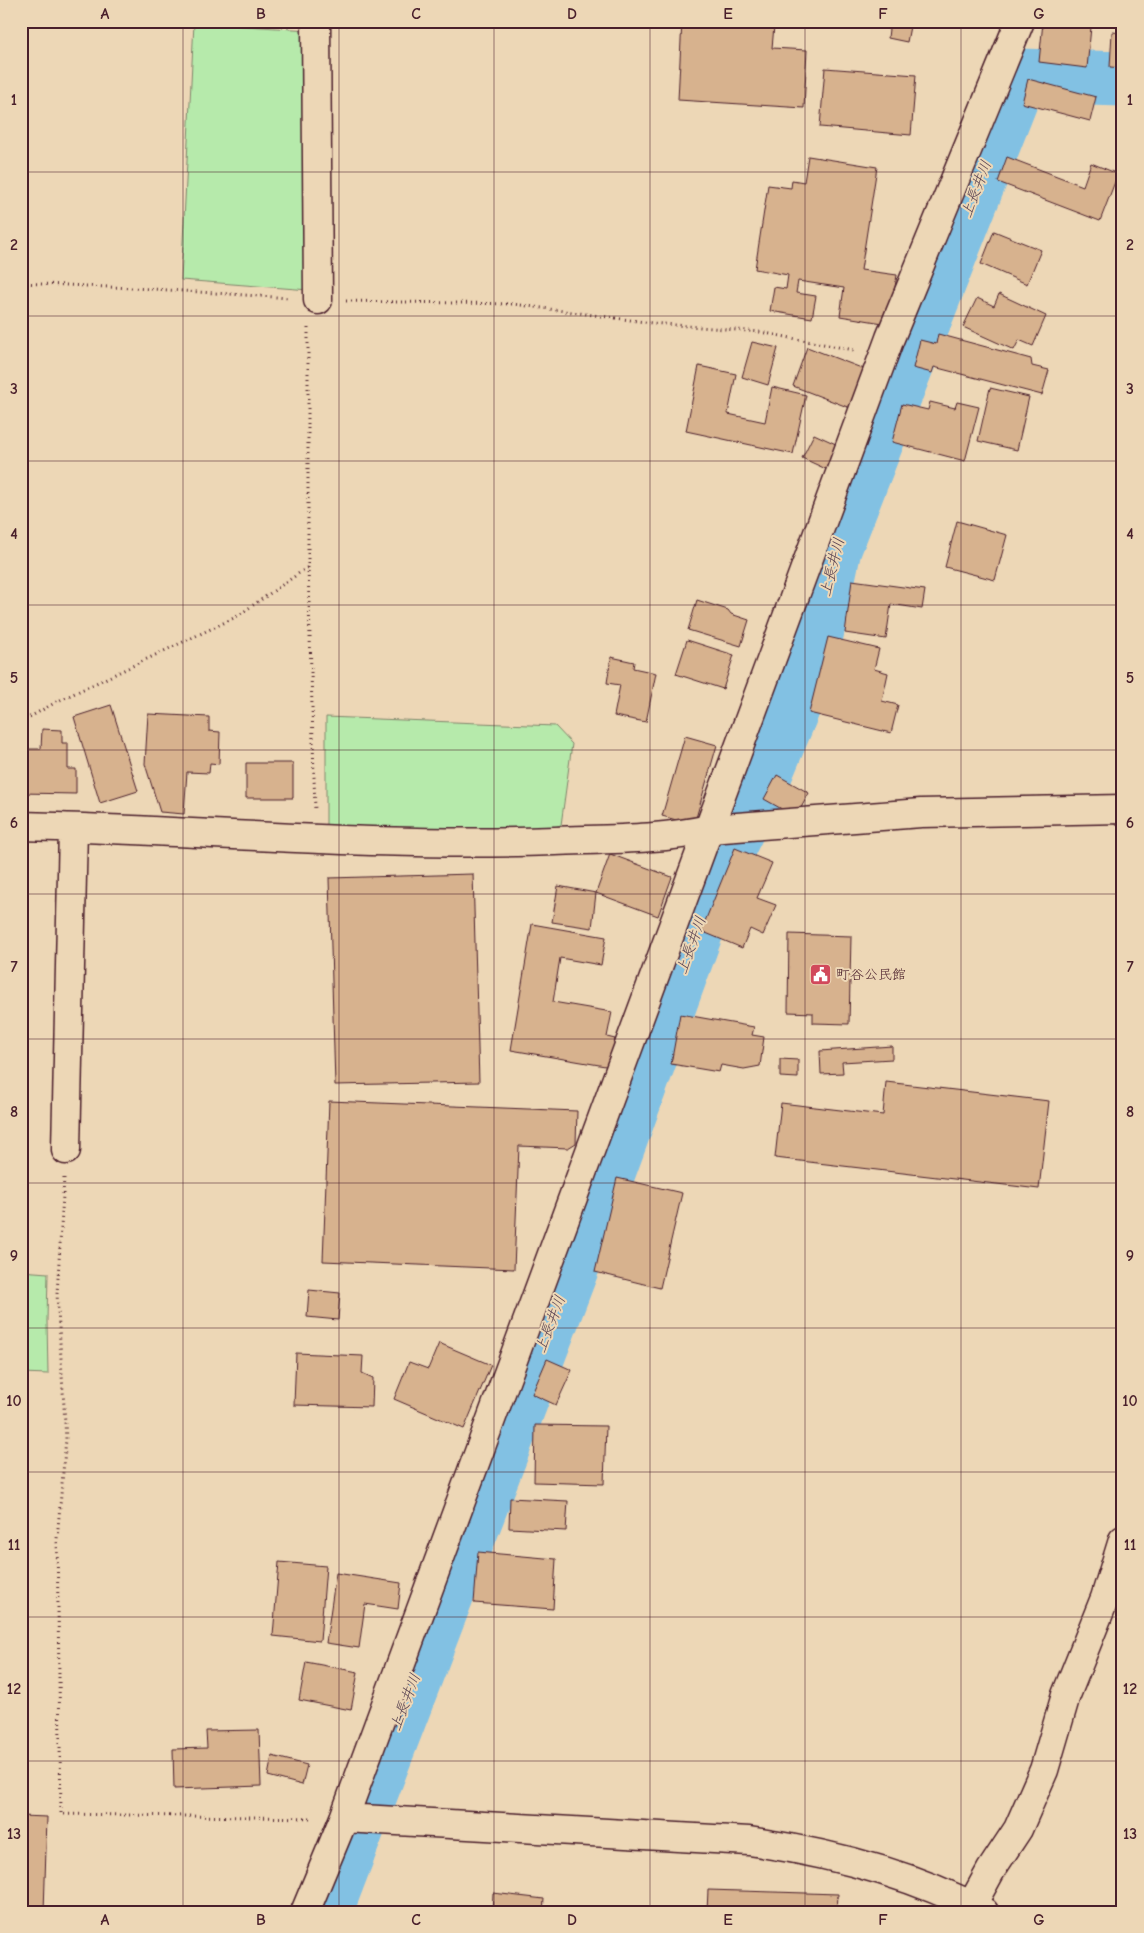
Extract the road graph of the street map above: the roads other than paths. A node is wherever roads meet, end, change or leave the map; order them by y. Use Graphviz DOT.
graph roads {
  1 [pos="316,21"];
  2 [pos="1020,21"];
  3 [pos="313,299"];
  4 [pos="1123,809"];
  5 [pos="21,826"];
  6 [pos="73,828"];
  7 [pos="710,829"];
  8 [pos="66,1150"];
  9 [pos="1123,1540"];
  10 [pos="344,1818"];
  11 [pos="975,1910"];
  12 [pos="305,1912"];
  1 -- 3 [label="street"];
  2 -- 7 [label="street"];
  4 -- 7 [label="street"];
  5 -- 6 [label="street"];
  6 -- 7 [label="street"];
  6 -- 8 [label="street"];
  7 -- 10 [label="street"];
  9 -- 11 [label="street"];
  10 -- 11 [label="street"];
  10 -- 12 [label="street"];
}
